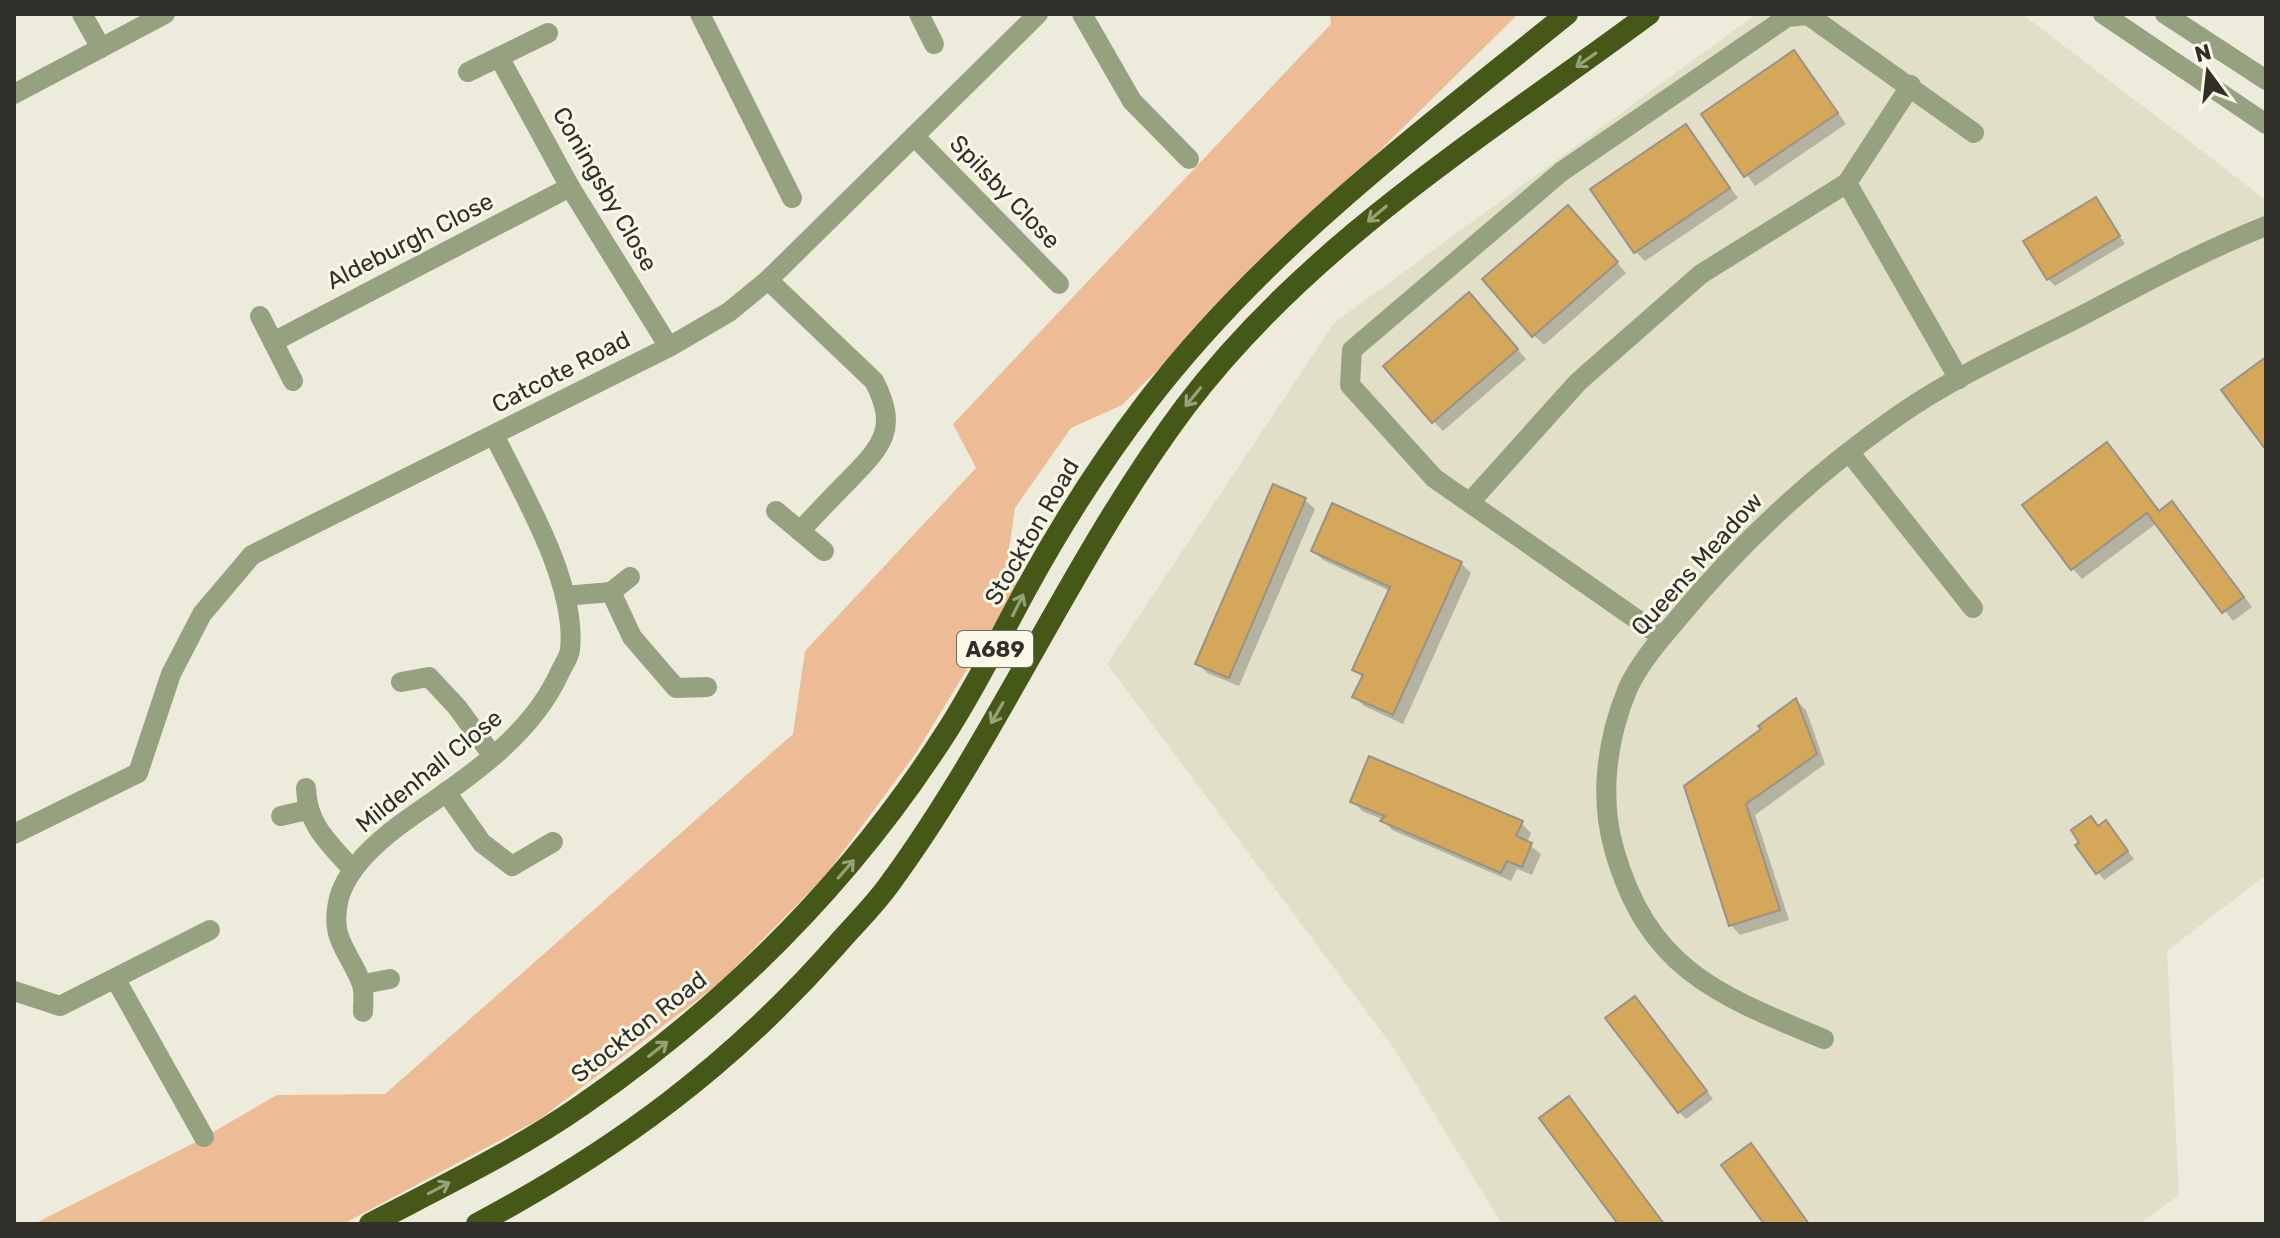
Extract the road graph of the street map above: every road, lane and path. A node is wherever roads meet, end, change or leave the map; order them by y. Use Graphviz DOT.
graph roads {
  1 [pos="82,14"];
  2 [pos="165,14"];
  3 [pos="700,14"];
  4 [pos="919,14"];
  5 [pos="1038,14"];
  6 [pos="1082,14"];
  7 [pos="1567,14"];
  8 [pos="1649,14"];
  9 [pos="2103,14"];
  10 [pos="2165,14"];
  11 [pos="548,33"];
  12 [pos="934,44"];
  13 [pos="101,48"];
  14 [pos="499,57"];
  15 [pos="468,72"];
  16 [pos="2266,80"];
  17 [pos="1911,85"];
  18 [pos="14,94"];
  19 [pos="2266,124"];
  20 [pos="1974,133"];
  21 [pos="914,136"];
  22 [pos="1189,159"];
  23 [pos="1847,183"];
  24 [pos="570,187"];
  25 [pos="792,198"];
  26 [pos="2262,224"];
  27 [pos="768,280"];
  28 [pos="1059,284"];
  29 [pos="260,316"];
  30 [pos="273,342"];
  31 [pos="669,347"];
  32 [pos="1959,379"];
  33 [pos="293,381"];
  34 [pos="494,435"];
  35 [pos="1849,452"];
  36 [pos="1471,501"];
  37 [pos="776,511"];
  38 [pos="800,531"];
  39 [pos="824,551"];
  40 [pos="630,577"];
  41 [pos="611,592"];
  42 [pos="565,596"];
  43 [pos="1973,608"];
  44 [pos="1662,637"];
  45 [pos="401,682"];
  46 [pos="707,687"];
  47 [pos="493,756"];
  48 [pos="306,788"];
  49 [pos="446,792"];
  50 [pos="307,810"];
  51 [pos="281,816"];
  52 [pos="14,834"];
  53 [pos="553,842"];
  54 [pos="353,870"];
  55 [pos="210,930"];
  56 [pos="390,979"];
  57 [pos="116,980"];
  58 [pos="363,984"];
  59 [pos="14,991"];
  60 [pos="363,1012"];
  61 [pos="1824,1039"];
  62 [pos="204,1137"];
  63 [pos="516,1203"];
  64 [pos="370,1224"];
  65 [pos="477,1224"];
  66 [pos="496,1224"];
  1 -- 13 [label="street"];
  2 -- 13 [label="street"];
  3 -- 25 [label="street"];
  4 -- 12 [label="street"];
  5 -- 21 [label="street, Catcote Road"];
  6 -- 22 [label="street"];
  64 -- 7 [label="highway, Stockton Road / A689, one-way"];
  8 -- 63 [label="highway, A689, one-way"];
  9 -- 19 [label="street"];
  10 -- 16 [label="street"];
  11 -- 14 [label="street"];
  13 -- 18 [label="street"];
  14 -- 15 [label="street"];
  14 -- 24 [label="street, Coningsby Close"];
  17 -- 20 [label="street"];
  17 -- 23 [label="street"];
  17 -- 36 [label="street"];
  21 -- 27 [label="street, Catcote Road"];
  21 -- 28 [label="street, Spilsby Close"];
  23 -- 32 [label="street"];
  23 -- 36 [label="street"];
  24 -- 30 [label="street, Aldeburgh Close"];
  24 -- 31 [label="street, Coningsby Close"];
  26 -- 32 [label="street, Queens Meadow"];
  27 -- 31 [label="street, Catcote Road"];
  27 -- 38 [label="street"];
  29 -- 30 [label="street"];
  30 -- 33 [label="street"];
  31 -- 34 [label="street, Catcote Road"];
  32 -- 35 [label="street, Queens Meadow"];
  34 -- 42 [label="street, Mildenhall Close"];
  34 -- 52 [label="street, Catcote Road"];
  35 -- 43 [label="street"];
  35 -- 44 [label="street, Queens Meadow"];
  36 -- 44 [label="street"];
  37 -- 38 [label="street"];
  38 -- 39 [label="street"];
  40 -- 41 [label="street"];
  41 -- 42 [label="street"];
  41 -- 46 [label="street"];
  42 -- 47 [label="street, Mildenhall Close"];
  44 -- 61 [label="street, Queens Meadow"];
  45 -- 47 [label="street"];
  47 -- 49 [label="street, Mildenhall Close"];
  48 -- 50 [label="street"];
  49 -- 53 [label="street"];
  49 -- 54 [label="street, Mildenhall Close"];
  50 -- 51 [label="street"];
  50 -- 54 [label="street"];
  54 -- 58 [label="street, Mildenhall Close"];
  55 -- 57 [label="street"];
  56 -- 58 [label="street"];
  57 -- 59 [label="street"];
  57 -- 62 [label="street"];
  58 -- 60 [label="street"];
  63 -- 65 [label="highway, A689"];
  63 -- 66 [label="street"];
}
